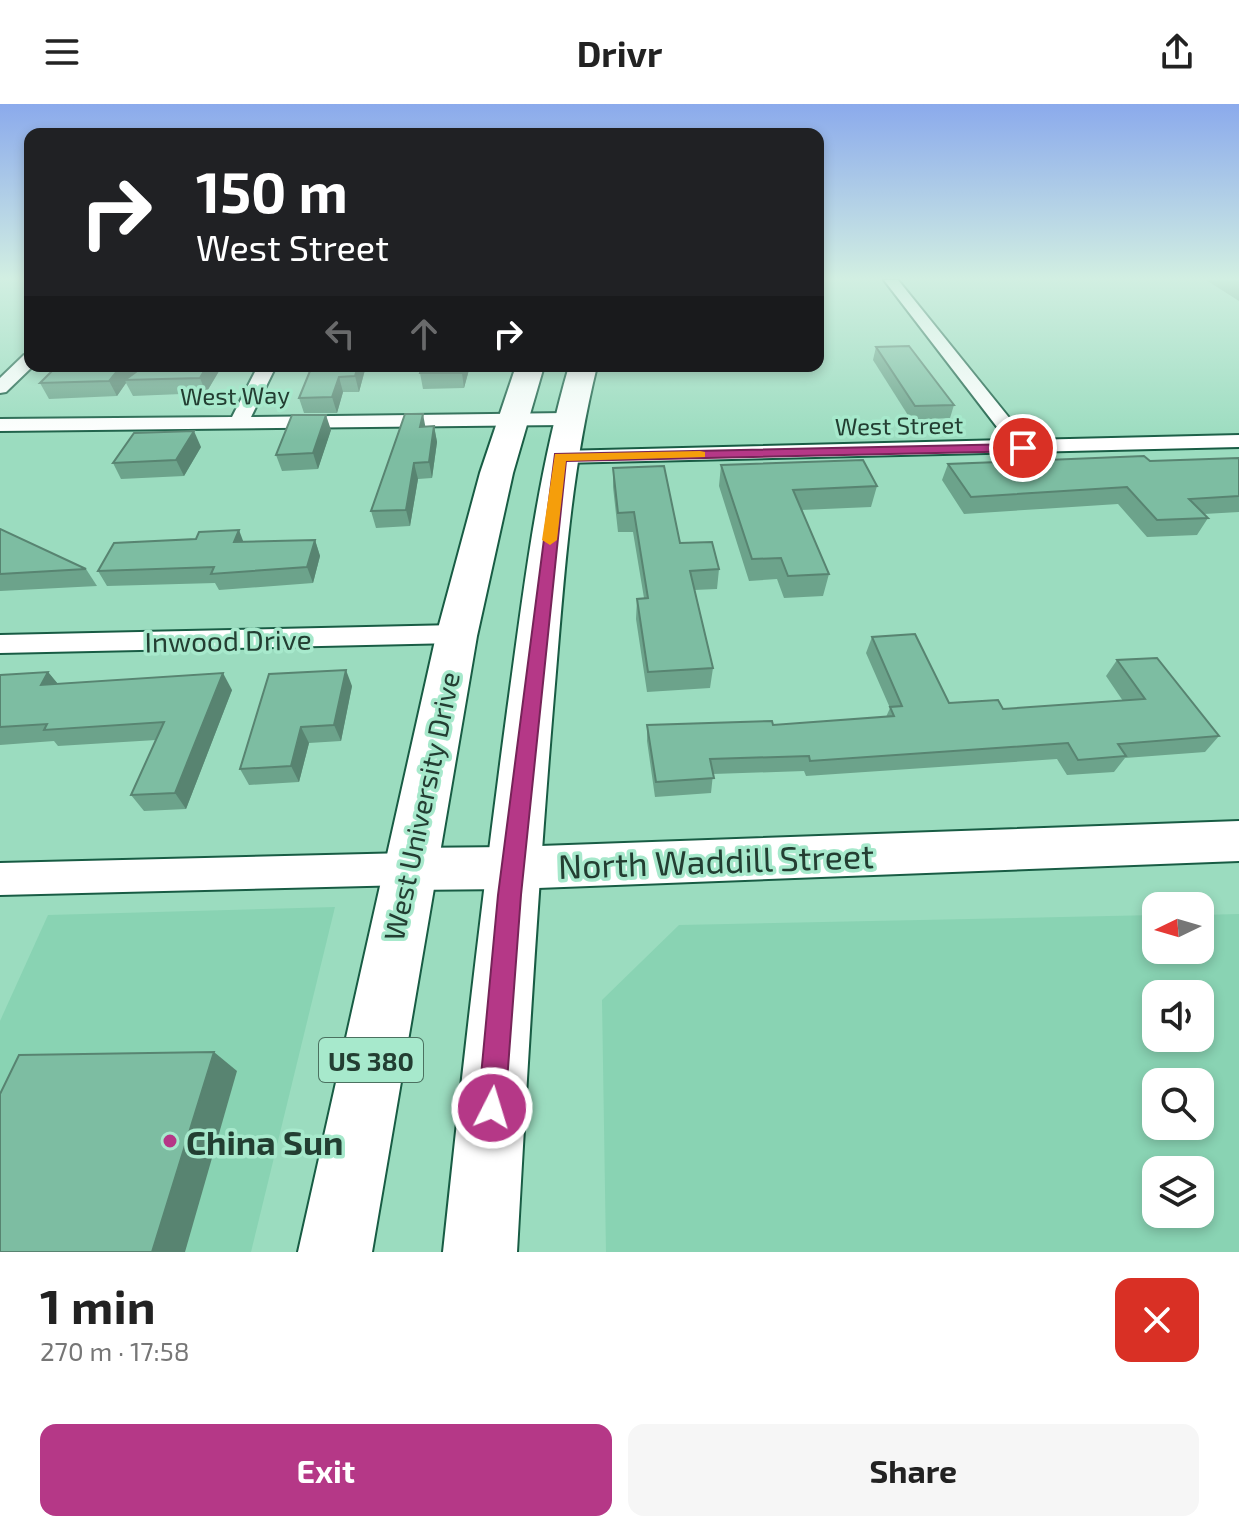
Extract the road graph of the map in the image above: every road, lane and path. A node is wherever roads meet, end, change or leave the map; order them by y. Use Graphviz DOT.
graph roads {
  1 [pos="933,334"];
  2 [pos="24,365"];
  3 [pos="264,372"];
  4 [pos="528,372"];
  5 [pos="581,372"];
  6 [pos="0,388"];
  7 [pos="512,417"];
  8 [pos="567,419"];
  9 [pos="240,420"];
  10 [pos="0,425"];
  11 [pos="1239,441"];
  12 [pos="1023,448"];
  13 [pos="560,457"];
  14 [pos="456,634"];
  15 [pos="0,644"];
  16 [pos="1239,841"];
  17 [pos="512,868"];
  18 [pos="408,869"];
  19 [pos="0,879"];
  20 [pos="335,1252"];
  21 [pos="480,1252"];
  1 -- 12 [label="street"];
  2 -- 6 [label="street"];
  3 -- 9 [label="street"];
  4 -- 7 [label="highway, West University Drive / US 380"];
  5 -- 8 [label="highway"];
  7 -- 8 [label="street, West Way"];
  7 -- 9 [label="street, West Way"];
  7 -- 14 [label="highway, West University Drive / US 380"];
  8 -- 13 [label="highway"];
  9 -- 10 [label="street, West Way"];
  11 -- 12 [label="street, West Street"];
  12 -- 13 [label="street, West Street"];
  13 -- 17 [label="highway"];
  14 -- 15 [label="street, Inwood Drive"];
  14 -- 18 [label="highway, West University Drive / US 380"];
  16 -- 17 [label="street, North Waddill Street"];
  17 -- 18 [label="street, North Waddill Street"];
  17 -- 21 [label="highway"];
  18 -- 19 [label="street, North Waddill Street"];
  18 -- 20 [label="highway, West University Drive / US 380"];
}
